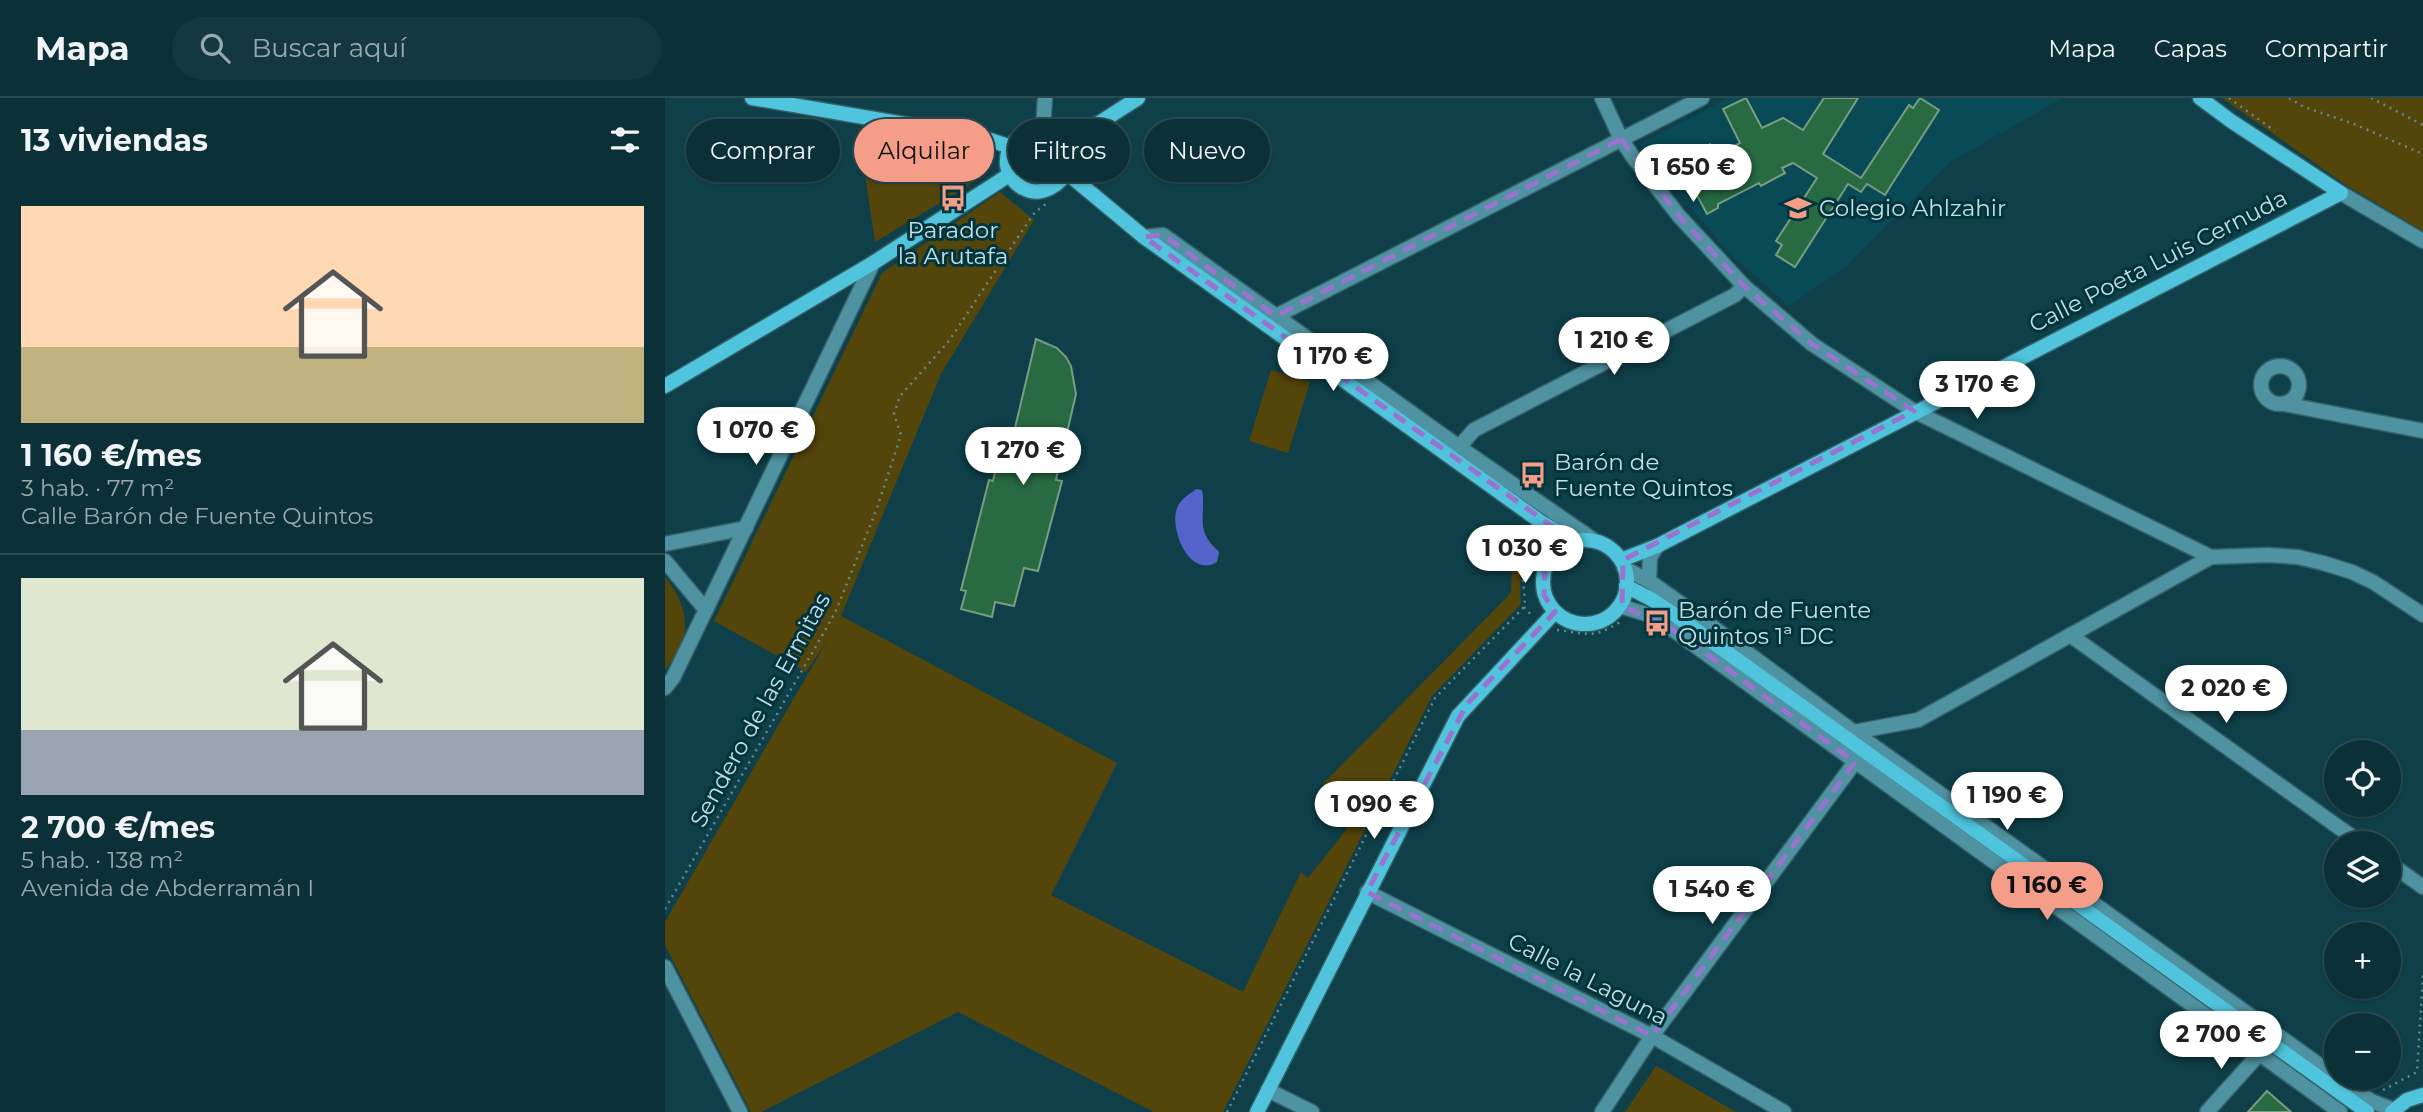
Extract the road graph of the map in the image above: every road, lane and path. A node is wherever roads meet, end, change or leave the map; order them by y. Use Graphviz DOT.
graph roads {
  1 [pos="752,98"];
  2 [pos="1045,98"];
  3 [pos="1138,98"];
  4 [pos="1602,98"];
  5 [pos="1702,98"];
  6 [pos="2200,98"];
  7 [pos="2289,98"];
  8 [pos="2371,98"];
  9 [pos="1044,119"];
  10 [pos="1105,119"];
  11 [pos="2423,125"];
  12 [pos="1621,139"];
  13 [pos="1008,146"];
  14 [pos="2423,154"];
  15 [pos="1008,176"];
  16 [pos="1015,182"];
  17 [pos="1057,182"];
  18 [pos="1078,182"];
  19 [pos="2341,193"];
  20 [pos="1048,203"];
  21 [pos="1144,237"];
  22 [pos="2423,241"];
  23 [pos="873,263"];
  24 [pos="1744,286"];
  25 [pos="1276,316"];
  26 [pos="665,386"];
  27 [pos="2284,404"];
  28 [pos="1915,411"];
  29 [pos="2423,430"];
  30 [pos="1459,447"];
  31 [pos="1541,522"];
  32 [pos="746,528"];
  33 [pos="1574,541"];
  34 [pos="1595,541"];
  35 [pos="665,544"];
  36 [pos="1657,546"];
  37 [pos="1552,555"];
  38 [pos="2211,557"];
  39 [pos="665,561"];
  40 [pos="1623,564"];
  41 [pos="1649,582"];
  42 [pos="1626,586"];
  43 [pos="706,610"];
  44 [pos="1555,612"];
  45 [pos="1623,613"];
  46 [pos="2423,615"];
  47 [pos="1554,630"];
  48 [pos="2070,635"];
  49 [pos="665,688"];
  50 [pos="1854,732"];
  51 [pos="1855,762"];
  52 [pos="2344,831"];
  53 [pos="2401,871"];
  54 [pos="2423,887"];
  55 [pos="1367,892"];
  56 [pos="665,909"];
  57 [pos="665,967"];
  58 [pos="2423,975"];
  59 [pos="1652,1036"];
  60 [pos="2260,1053"];
  61 [pos="2324,1068"];
  62 [pos="2417,1072"];
  63 [pos="2423,1073"];
  64 [pos="1268,1090"];
  65 [pos="2355,1090"];
  66 [pos="2358,1092"];
  67 [pos="2422,1095"];
  68 [pos="736,1110"];
  69 [pos="2393,1111"];
  70 [pos="1227,1112"];
  71 [pos="1258,1112"];
  72 [pos="1312,1112"];
  73 [pos="1602,1112"];
  74 [pos="1784,1112"];
  75 [pos="2207,1112"];
  76 [pos="2340,1112"];
  77 [pos="2368,1112"];
  1 -- 13 [label="street"];
  2 -- 9 [label="street"];
  3 -- 10 [label="street"];
  4 -- 12 [label="street"];
  5 -- 12 [label="street"];
  6 -- 19 [label="street"];
  7 -- 14 [label="path"];
  8 -- 11 [label="path"];
  12 -- 24 [label="street"];
  12 -- 25 [label="street"];
  15 -- 23 [label="street"];
  16 -- 17 [label="street"];
  18 -- 21 [label="street"];
  19 -- 22 [label="street"];
  19 -- 28 [label="street, Calle Poeta Luis Cernuda"];
  20 -- 56 [label="path, Sendero de las Ermitas"];
  21 -- 25 [label="street"];
  21 -- 31 [label="street"];
  23 -- 26 [label="street"];
  23 -- 32 [label="street"];
  24 -- 28 [label="street"];
  24 -- 30 [label="street"];
  25 -- 30 [label="street"];
  27 -- 29 [label="street"];
  28 -- 36 [label="street, Calle Poeta Luis Cernuda"];
  28 -- 38 [label="street"];
  30 -- 34 [label="street"];
  31 -- 33 [label="street"];
  31 -- 37 [label="street"];
  31 -- 70 [label="path"];
  32 -- 35 [label="street"];
  32 -- 43 [label="street"];
  33 -- 34 [label="street"];
  33 -- 37 [label="street"];
  34 -- 40 [label="street"];
  36 -- 40 [label="street, Calle Poeta Luis Cernuda"];
  36 -- 41 [label="street"];
  37 -- 44 [label="street"];
  38 -- 46 [label="street"];
  38 -- 48 [label="street"];
  39 -- 43 [label="street"];
  40 -- 41 [label="street"];
  40 -- 42 [label="street"];
  41 -- 50 [label="street"];
  42 -- 45 [label="street"];
  42 -- 77 [label="street"];
  43 -- 49 [label="street"];
  44 -- 45 [label="street"];
  44 -- 55 [label="street"];
  45 -- 47 [label="path"];
  45 -- 51 [label="street"];
  48 -- 50 [label="street"];
  48 -- 52 [label="street"];
  50 -- 61 [label="street"];
  51 -- 59 [label="street"];
  51 -- 60 [label="street"];
  53 -- 54 [label="street"];
  55 -- 59 [label="street, Calle la Laguna"];
  55 -- 64 [label="street"];
  57 -- 68 [label="street"];
  58 -- 62 [label="path"];
  59 -- 73 [label="street"];
  59 -- 74 [label="street, Calle la Laguna"];
  60 -- 75 [label="street"];
  60 -- 76 [label="street"];
  62 -- 63 [label="path"];
  62 -- 66 [label="path"];
  64 -- 71 [label="street"];
  64 -- 72 [label="street"];
  65 -- 66 [label="street"];
  66 -- 69 [label="street"];
  67 -- 69 [label="street"];
}
